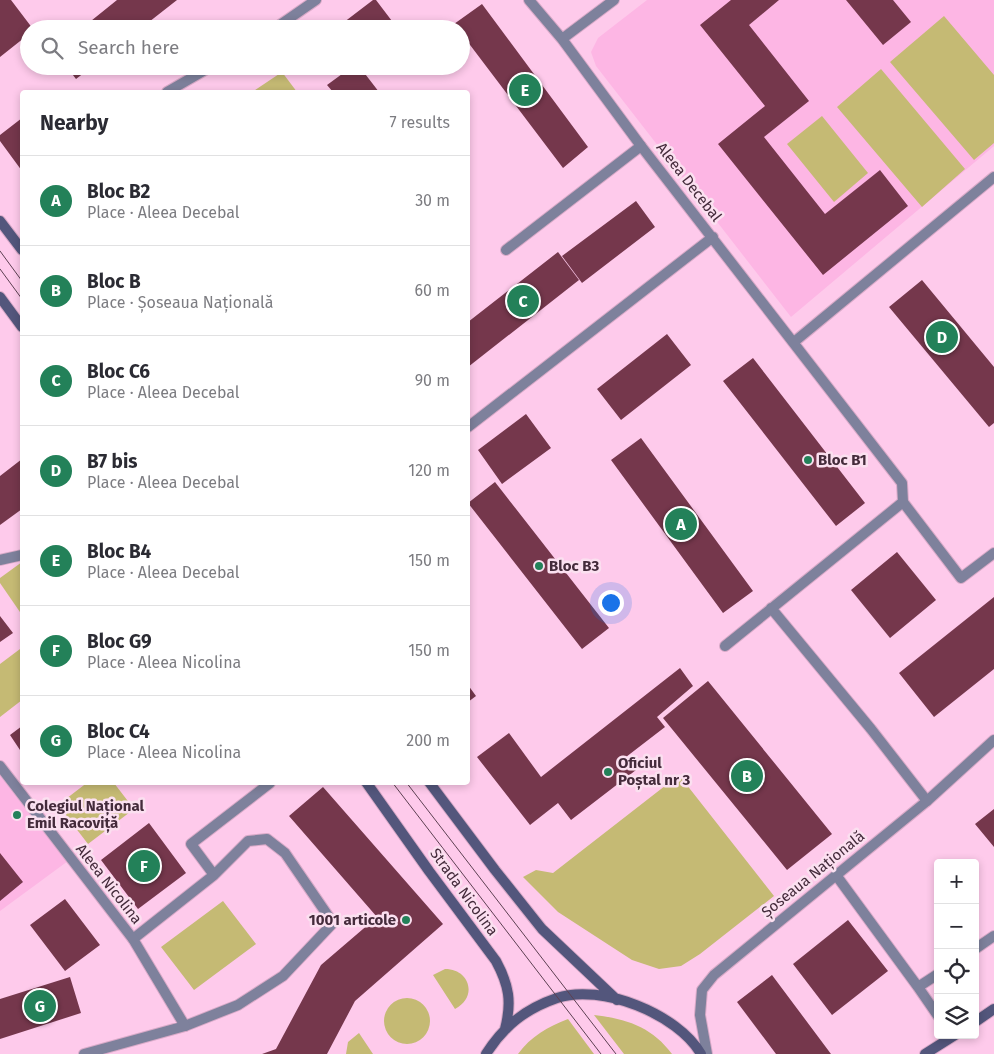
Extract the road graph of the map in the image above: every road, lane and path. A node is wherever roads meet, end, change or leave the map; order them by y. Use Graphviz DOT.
graph roads {
  1 [pos="316,0"];
  2 [pos="529,0"];
  3 [pos="614,0"];
  4 [pos="287,20"];
  5 [pos="562,39"];
  6 [pos="196,75"];
  7 [pos="170,90"];
  8 [pos="641,146"];
  9 [pos="994,177"];
  10 [pos="0,221"];
  11 [pos="713,237"];
  12 [pos="20,247"];
  13 [pos="506,250"];
  14 [pos="0,297"];
  15 [pos="20,324"];
  16 [pos="794,342"];
  17 [pos="470,425"];
  18 [pos="903,502"];
  19 [pos="994,553"];
  20 [pos="20,555"];
  21 [pos="0,560"];
  22 [pos="771,608"];
  23 [pos="725,646"];
  24 [pos="994,740"];
  25 [pos="0,766"];
  26 [pos="267,785"];
  27 [pos="368,785"];
  28 [pos="431,785"];
  29 [pos="927,801"];
  30 [pos="214,875"];
  31 [pos="836,875"];
  32 [pos="994,936"];
  33 [pos="133,939"];
  34 [pos="979,946"];
  35 [pos="934,977"];
  36 [pos="918,987"];
  37 [pos="618,1000"];
  38 [pos="994,1009"];
  39 [pos="934,1010"];
  40 [pos="979,1019"];
  41 [pos="185,1026"];
  42 [pos="505,1029"];
  43 [pos="948,1039"];
  44 [pos="84,1054"];
  45 [pos="486,1054"];
  46 [pos="701,1054"];
  47 [pos="707,1054"];
  48 [pos="925,1054"];
  1 -- 4 [label="street"];
  2 -- 5 [label="street, Aleea Decebal"];
  3 -- 5 [label="street"];
  5 -- 8 [label="street, Aleea Decebal"];
  6 -- 7 [label="street"];
  8 -- 11 [label="street, Aleea Decebal"];
  8 -- 13 [label="street"];
  9 -- 16 [label="street"];
  10 -- 12 [label="main road"];
  11 -- 16 [label="street, Aleea Decebal"];
  11 -- 17 [label="street"];
  14 -- 15 [label="main road"];
  16 -- 18 [label="street, Aleea Decebal"];
  18 -- 19 [label="street"];
  18 -- 22 [label="street"];
  20 -- 21 [label="street"];
  22 -- 23 [label="street"];
  22 -- 29 [label="street"];
  24 -- 29 [label="street, Șoseaua Națională"];
  25 -- 33 [label="street, Aleea Nicolina"];
  26 -- 30 [label="street"];
  27 -- 42 [label="main road, Strada Nicolina"];
  28 -- 37 [label="main road"];
  29 -- 31 [label="street, Șoseaua Națională"];
  30 -- 33 [label="street"];
  30 -- 41 [label="street"];
  31 -- 36 [label="street"];
  31 -- 47 [label="street, Șoseaua Națională"];
  32 -- 34 [label="street"];
  33 -- 41 [label="street, Aleea Nicolina"];
  35 -- 36 [label="street"];
  36 -- 39 [label="street"];
  37 -- 42 [label="main road"];
  37 -- 46 [label="main road"];
  38 -- 40 [label="main road"];
  41 -- 44 [label="street"];
  42 -- 45 [label="main road"];
  43 -- 48 [label="main road"];
}
